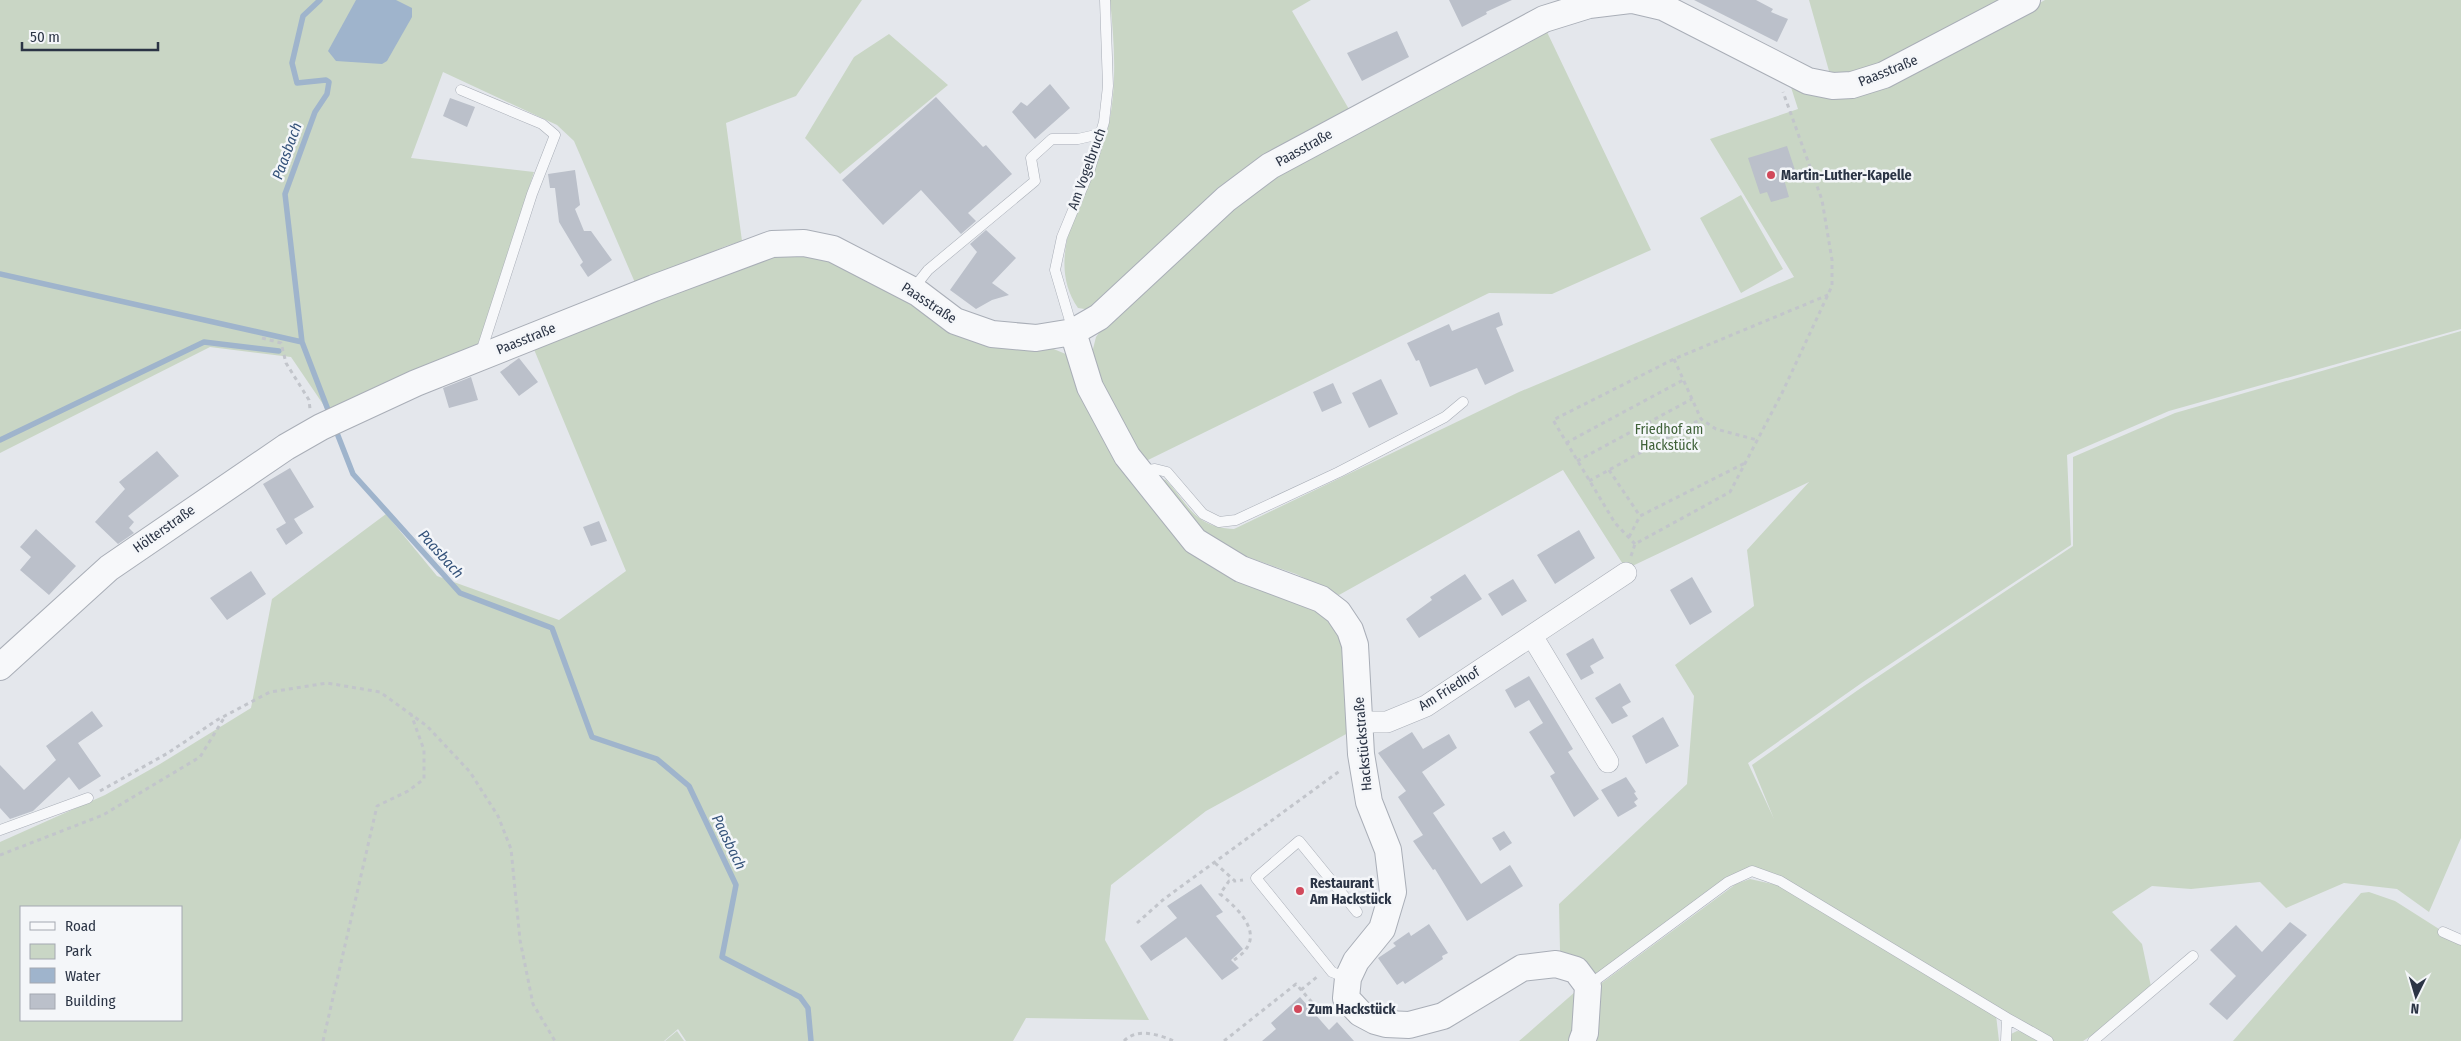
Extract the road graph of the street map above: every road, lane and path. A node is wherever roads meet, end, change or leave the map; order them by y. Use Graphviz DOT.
graph roads {
  1 [pos="1105,0"];
  2 [pos="1631,0"];
  3 [pos="2027,0"];
  4 [pos="1772,63"];
  5 [pos="461,90"];
  6 [pos="1100,134"];
  7 [pos="912,290"];
  8 [pos="1828,296"];
  9 [pos="1073,332"];
  10 [pos="262,338"];
  11 [pos="478,358"];
  12 [pos="1674,359"];
  13 [pos="1684,379"];
  14 [pos="1692,399"];
  15 [pos="1463,402"];
  16 [pos="346,415"];
  17 [pos="1702,419"];
  18 [pos="317,430"];
  19 [pos="1757,440"];
  20 [pos="1566,442"];
  21 [pos="1577,461"];
  22 [pos="1745,463"];
  23 [pos="1610,470"];
  24 [pos="1140,472"];
  25 [pos="1590,481"];
  26 [pos="1640,516"];
  27 [pos="1629,537"];
  28 [pos="1635,544"];
  29 [pos="1626,573"];
  30 [pos="1532,636"];
  31 [pos="0,667"];
  32 [pos="411,714"];
  33 [pos="226,716"];
  34 [pos="1360,722"];
  35 [pos="1361,754"];
  36 [pos="1608,762"];
  37 [pos="88,798"];
  38 [pos="0,830"];
  39 [pos="0,854"];
  40 [pos="1215,862"];
  41 [pos="1256,878"];
  42 [pos="1235,881"];
  43 [pos="1357,912"];
  44 [pos="1137,923"];
  45 [pos="2443,932"];
  46 [pos="2461,940"];
  47 [pos="2193,956"];
  48 [pos="1234,960"];
  49 [pos="1588,986"];
  50 [pos="1347,988"];
  51 [pos="2007,1018"];
  52 [pos="548,1032"];
  53 [pos="323,1041"];
  54 [pos="550,1041"];
  55 [pos="555,1041"];
  56 [pos="1124,1041"];
  57 [pos="1174,1041"];
  58 [pos="1224,1041"];
  59 [pos="1582,1041"];
  60 [pos="2006,1041"];
  61 [pos="2048,1041"];
  62 [pos="2093,1041"];
  1 -- 6 [label="lane, Am Vogelbruch"];
  2 -- 4 [label="street, Paasstraße"];
  2 -- 9 [label="street, Paasstraße"];
  3 -- 4 [label="street, Paasstraße"];
  4 -- 8 [label="path"];
  5 -- 11 [label="lane"];
  6 -- 7 [label="lane"];
  6 -- 9 [label="lane, Am Vogelbruch"];
  7 -- 9 [label="street, Paasstraße"];
  7 -- 11 [label="street, Paasstraße"];
  8 -- 12 [label="path"];
  8 -- 19 [label="path"];
  9 -- 24 [label="street, Hackstückstraße"];
  10 -- 18 [label="path"];
  11 -- 16 [label="street, Paasstraße"];
  12 -- 13 [label="path"];
  12 -- 20 [label="path"];
  13 -- 14 [label="path"];
  13 -- 20 [label="path"];
  14 -- 17 [label="path"];
  14 -- 21 [label="path"];
  15 -- 24 [label="lane"];
  16 -- 18 [label="street, Hölterstraße"];
  17 -- 19 [label="path"];
  17 -- 23 [label="path"];
  18 -- 31 [label="street, Hölterstraße"];
  19 -- 22 [label="path"];
  20 -- 21 [label="path"];
  21 -- 25 [label="path"];
  22 -- 26 [label="path"];
  22 -- 28 [label="path"];
  23 -- 25 [label="path"];
  23 -- 26 [label="path"];
  24 -- 34 [label="street, Hackstückstraße"];
  25 -- 27 [label="path"];
  26 -- 27 [label="path"];
  27 -- 28 [label="path"];
  28 -- 29 [label="path"];
  29 -- 30 [label="street, Am Friedhof"];
  30 -- 34 [label="street, Am Friedhof"];
  30 -- 36 [label="street"];
  32 -- 33 [label="path"];
  32 -- 52 [label="path"];
  32 -- 53 [label="path"];
  33 -- 37 [label="path"];
  33 -- 39 [label="path"];
  34 -- 35 [label="street, Hackstückstraße"];
  35 -- 40 [label="path"];
  35 -- 50 [label="street, Hackstückstraße"];
  37 -- 38 [label="lane"];
  40 -- 42 [label="path"];
  40 -- 44 [label="path"];
  41 -- 42 [label="path"];
  41 -- 43 [label="lane"];
  41 -- 50 [label="lane"];
  42 -- 48 [label="path"];
  45 -- 46 [label="lane"];
  47 -- 62 [label="lane"];
  49 -- 50 [label="street"];
  49 -- 51 [label="lane"];
  49 -- 59 [label="street"];
  50 -- 58 [label="path"];
  51 -- 60 [label="lane"];
  51 -- 61 [label="lane"];
  52 -- 54 [label="path"];
  52 -- 55 [label="path"];
  56 -- 57 [label="path"];
}
